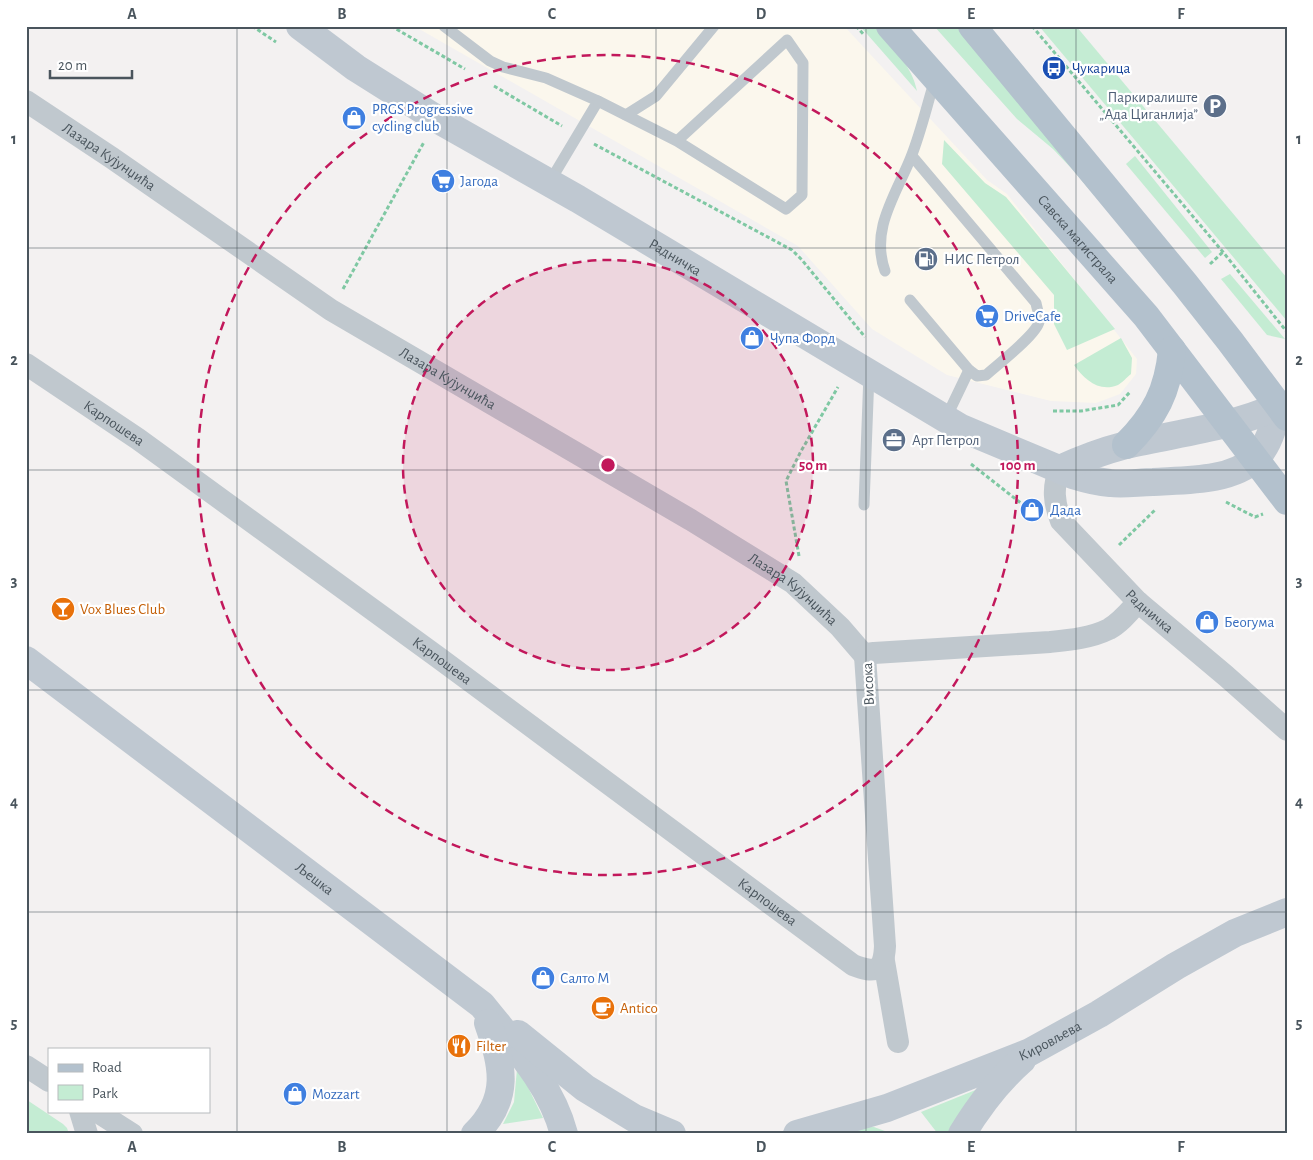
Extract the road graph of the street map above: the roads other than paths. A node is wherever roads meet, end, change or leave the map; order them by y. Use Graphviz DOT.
graph roads {
  1 [pos="300,26"];
  2 [pos="444,26"];
  3 [pos="714,26"];
  4 [pos="890,26"];
  5 [pos="972,26"];
  6 [pos="936,78"];
  7 [pos="26,101"];
  8 [pos="598,101"];
  9 [pos="626,115"];
  10 [pos="677,141"];
  11 [pos="912,156"];
  12 [pos="550,183"];
  13 [pos="885,271"];
  14 [pos="910,300"];
  15 [pos="1172,350"];
  16 [pos="26,364"];
  17 [pos="860,368"];
  18 [pos="969,370"];
  19 [pos="1284,408"];
  20 [pos="946,418"];
  21 [pos="1228,424"];
  22 [pos="1126,445"];
  23 [pos="1255,459"];
  24 [pos="1060,469"];
  25 [pos="864,505"];
  26 [pos="1279,506"];
  27 [pos="1138,602"];
  28 [pos="865,656"];
  29 [pos="26,660"];
  30 [pos="1287,730"];
  31 [pos="1285,913"];
  32 [pos="884,961"];
  33 [pos="482,1005"];
  34 [pos="898,1042"];
  35 [pos="1030,1052"];
  36 [pos="26,1066"];
  37 [pos="48,1080"];
  38 [pos="80,1112"];
  39 [pos="98,1112"];
  40 [pos="87,1134"];
  41 [pos="132,1134"];
  42 [pos="475,1134"];
  43 [pos="564,1134"];
  44 [pos="672,1134"];
  45 [pos="797,1134"];
  46 [pos="962,1134"];
  1 -- 12 [label="street, Радничка"];
  2 -- 8 [label="lane"];
  3 -- 9 [label="lane"];
  4 -- 6 [label="main road, Савска магистрала"];
  5 -- 19 [label="main road"];
  6 -- 11 [label="lane"];
  6 -- 15 [label="main road, Савска магистрала"];
  7 -- 28 [label="street, Лазара Кујунџића"];
  8 -- 9 [label="lane"];
  8 -- 12 [label="lane"];
  9 -- 10 [label="lane"];
  10 -- 10 [label="lane"];
  11 -- 13 [label="lane"];
  11 -- 18 [label="lane"];
  12 -- 17 [label="street, Радничка"];
  14 -- 18 [label="lane"];
  15 -- 21 [label="main road, Савска магистрала"];
  15 -- 22 [label="main road"];
  16 -- 32 [label="street, Карпошева"];
  17 -- 20 [label="street, Радничка"];
  17 -- 25 [label="lane"];
  18 -- 20 [label="lane"];
  19 -- 21 [label="street"];
  19 -- 23 [label="street, Радничка"];
  20 -- 24 [label="street, Радничка"];
  21 -- 22 [label="street"];
  21 -- 23 [label="main road, Савска магистрала"];
  22 -- 24 [label="street"];
  23 -- 24 [label="street, Радничка"];
  23 -- 26 [label="main road"];
  24 -- 27 [label="street, Радничка"];
  27 -- 28 [label="street, Висока"];
  27 -- 30 [label="street, Радничка"];
  28 -- 32 [label="street, Висока"];
  29 -- 33 [label="street, Љешка"];
  31 -- 35 [label="street, Кировљева"];
  32 -- 34 [label="street, Висока"];
  33 -- 42 [label="street"];
  33 -- 43 [label="street, Љешка"];
  33 -- 44 [label="street"];
  35 -- 45 [label="street, Кировљева"];
  35 -- 46 [label="street"];
  36 -- 37 [label="street"];
  38 -- 40 [label="street"];
  39 -- 41 [label="street"];
}
